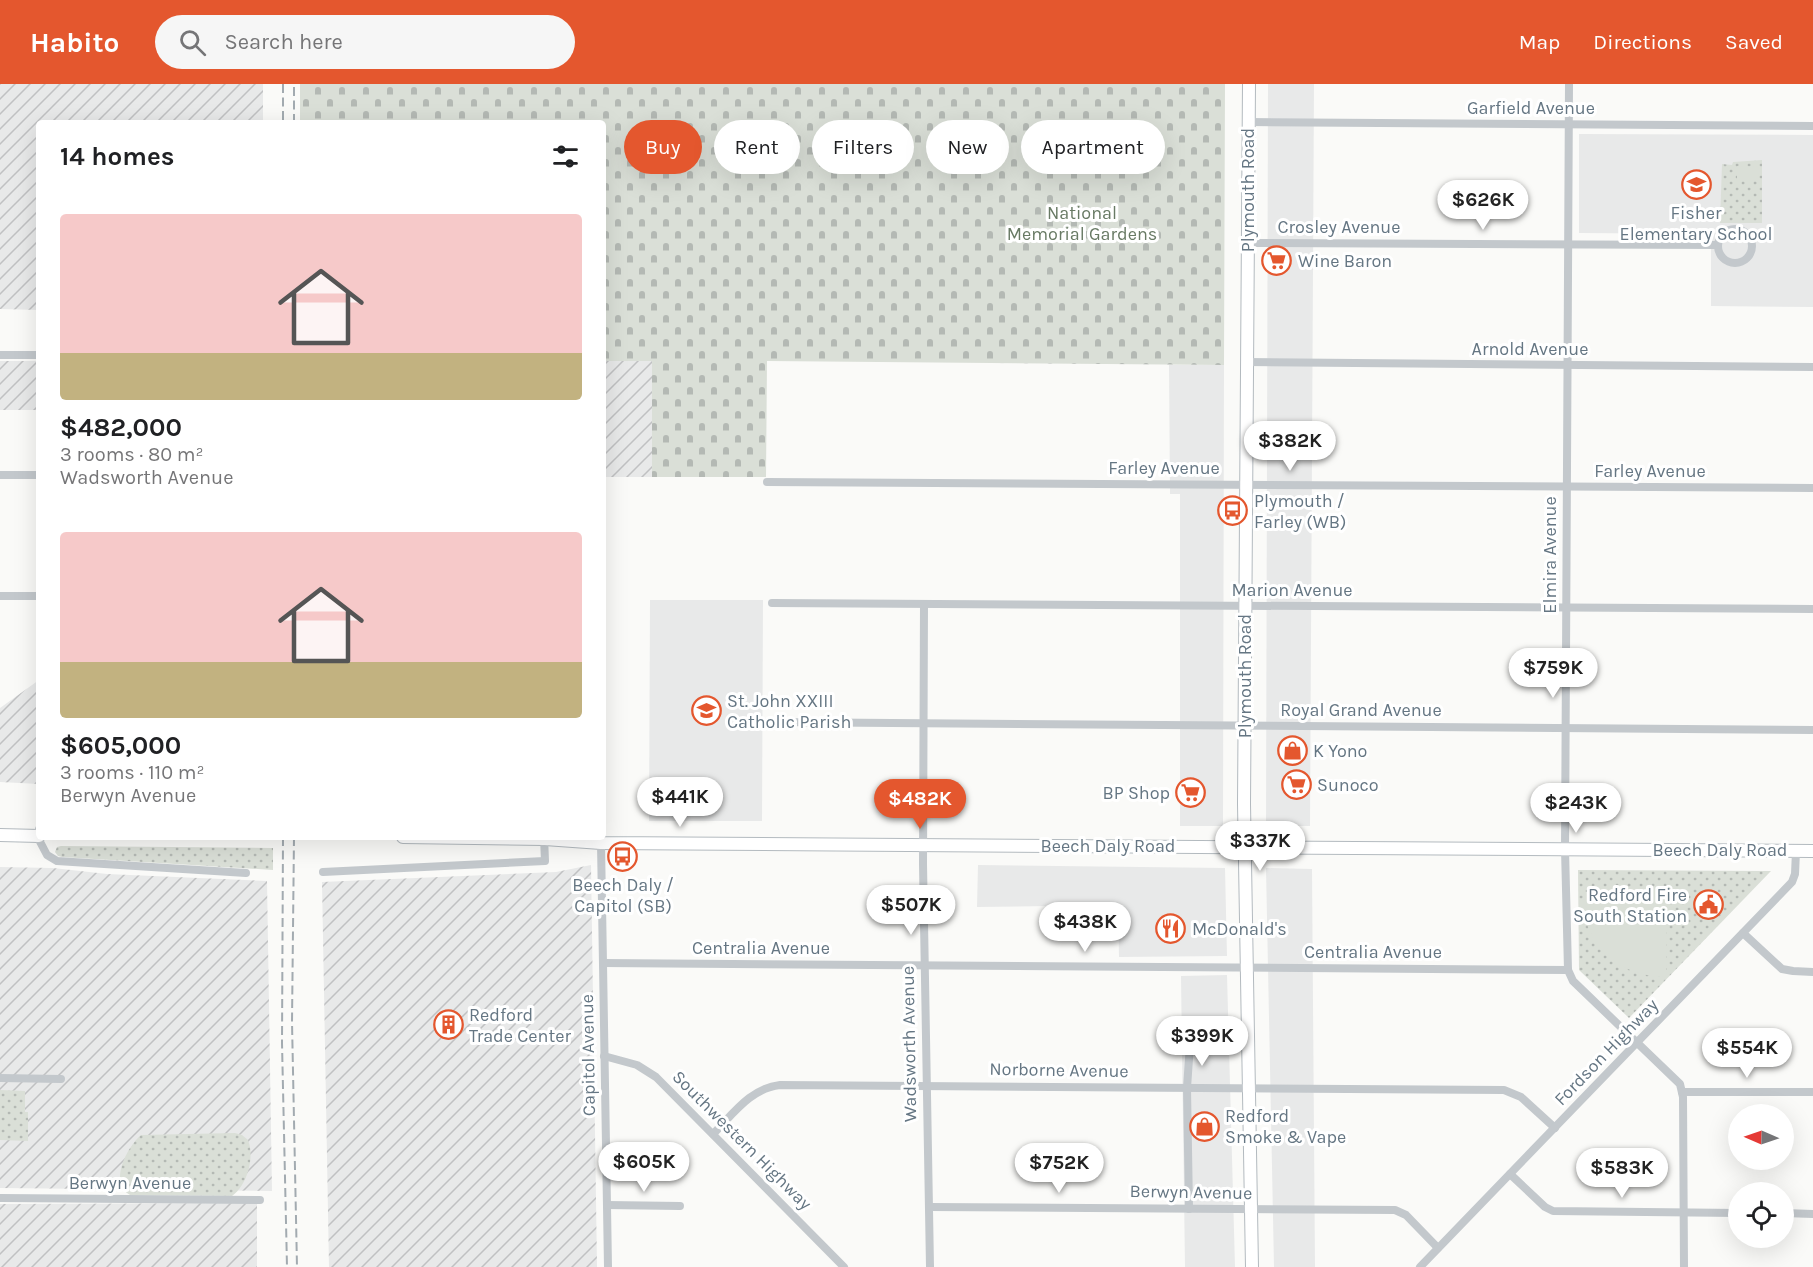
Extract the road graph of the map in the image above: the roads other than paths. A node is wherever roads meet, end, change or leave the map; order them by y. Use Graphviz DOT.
graph roads {
  1 [pos="1249,84"];
  2 [pos="1569,84"];
  3 [pos="1249,122"];
  4 [pos="1568,124"];
  5 [pos="1813,126"];
  6 [pos="1248,243"];
  7 [pos="1568,245"];
  8 [pos="1718,245"];
  9 [pos="0,355"];
  10 [pos="36,355"];
  11 [pos="1247,362"];
  12 [pos="1566,366"];
  13 [pos="1813,367"];
  14 [pos="0,475"];
  15 [pos="36,475"];
  16 [pos="767,482"];
  17 [pos="1246,485"];
  18 [pos="1567,487"];
  19 [pos="1813,488"];
  20 [pos="0,596"];
  21 [pos="36,596"];
  22 [pos="772,603"];
  23 [pos="924,604"];
  24 [pos="1246,606"];
  25 [pos="1566,608"];
  26 [pos="1813,609"];
  27 [pos="766,722"];
  28 [pos="922,724"];
  29 [pos="1245,726"];
  30 [pos="1566,728"];
  31 [pos="1813,730"];
  32 [pos="36,834"];
  33 [pos="0,835"];
  34 [pos="41,840"];
  35 [pos="544,840"];
  36 [pos="567,840"];
  37 [pos="601,843"];
  38 [pos="923,845"];
  39 [pos="1245,846"];
  40 [pos="1565,849"];
  41 [pos="1796,851"];
  42 [pos="1813,851"];
  43 [pos="323,872"];
  44 [pos="246,873"];
  45 [pos="1743,933"];
  46 [pos="603,963"];
  47 [pos="924,966"];
  48 [pos="1247,968"];
  49 [pos="1568,970"];
  50 [pos="1813,972"];
  51 [pos="1637,1043"];
  52 [pos="1190,1044"];
  53 [pos="604,1056"];
  54 [pos="0,1078"];
  55 [pos="61,1079"];
  56 [pos="927,1085"];
  57 [pos="1187,1088"];
  58 [pos="1249,1089"];
  59 [pos="1682,1092"];
  60 [pos="1813,1092"];
  61 [pos="1555,1128"];
  62 [pos="712,1134"];
  63 [pos="1510,1174"];
  64 [pos="0,1198"];
  65 [pos="260,1200"];
  66 [pos="607,1205"];
  67 [pos="680,1206"];
  68 [pos="929,1207"];
  69 [pos="1189,1209"];
  70 [pos="1251,1209"];
  71 [pos="1684,1213"];
  72 [pos="1728,1213"];
  73 [pos="1794,1213"];
  74 [pos="1813,1214"];
  75 [pos="1438,1248"];
  76 [pos="608,1267"];
  77 [pos="844,1267"];
  78 [pos="930,1267"];
  79 [pos="1252,1267"];
  80 [pos="1420,1267"];
  81 [pos="1684,1267"];
  1 -- 3 [label="main road, Plymouth Road"];
  2 -- 4 [label="street, Elmira Avenue"];
  3 -- 4 [label="street, Garfield Avenue"];
  3 -- 6 [label="main road, Plymouth Road"];
  4 -- 5 [label="street, Garfield Avenue"];
  4 -- 7 [label="street, Elmira Avenue"];
  6 -- 7 [label="street, Crosley Avenue"];
  6 -- 11 [label="main road, Plymouth Road"];
  7 -- 8 [label="street, Crosley Avenue"];
  7 -- 12 [label="street, Elmira Avenue"];
  8 -- 8 [label="street"];
  9 -- 10 [label="street"];
  11 -- 12 [label="street, Arnold Avenue"];
  11 -- 17 [label="main road, Plymouth Road"];
  12 -- 13 [label="street, Arnold Avenue"];
  12 -- 18 [label="street, Elmira Avenue"];
  14 -- 15 [label="street"];
  16 -- 17 [label="street, Farley Avenue"];
  17 -- 18 [label="street, Farley Avenue"];
  17 -- 24 [label="main road, Plymouth Road"];
  18 -- 19 [label="street, Farley Avenue"];
  18 -- 25 [label="street, Elmira Avenue"];
  20 -- 21 [label="street"];
  22 -- 23 [label="street, Marion Avenue"];
  23 -- 24 [label="street, Marion Avenue"];
  23 -- 28 [label="street, Wadsworth Avenue"];
  24 -- 25 [label="street, Marion Avenue"];
  24 -- 29 [label="main road, Plymouth Road"];
  25 -- 26 [label="street, Marion Avenue"];
  25 -- 30 [label="street, Elmira Avenue"];
  27 -- 28 [label="street, Royal Grand Avenue"];
  28 -- 29 [label="street, Royal Grand Avenue"];
  28 -- 38 [label="street, Wadsworth Avenue"];
  29 -- 30 [label="street, Royal Grand Avenue"];
  29 -- 39 [label="main road, Plymouth Road"];
  30 -- 31 [label="street, Royal Grand Avenue"];
  30 -- 40 [label="street, Elmira Avenue"];
  32 -- 33 [label="main road"];
  34 -- 44 [label="street"];
  35 -- 43 [label="street"];
  36 -- 37 [label="main road, Beech Daly Road"];
  37 -- 38 [label="main road, Beech Daly Road"];
  37 -- 46 [label="street, Capitol Avenue"];
  38 -- 39 [label="main road, Beech Daly Road"];
  38 -- 47 [label="street, Wadsworth Avenue"];
  39 -- 40 [label="main road, Beech Daly Road"];
  39 -- 48 [label="main road, Plymouth Road"];
  40 -- 41 [label="main road, Beech Daly Road"];
  40 -- 49 [label="street, Elmira Avenue"];
  41 -- 42 [label="main road, Beech Daly Road"];
  41 -- 45 [label="street, Fordson Highway"];
  45 -- 50 [label="street"];
  45 -- 51 [label="street, Fordson Highway"];
  46 -- 47 [label="street, Centralia Avenue"];
  46 -- 53 [label="street, Capitol Avenue"];
  47 -- 48 [label="street, Centralia Avenue"];
  47 -- 56 [label="street, Wadsworth Avenue"];
  48 -- 49 [label="street, Centralia Avenue"];
  48 -- 58 [label="main road, Plymouth Road"];
  49 -- 51 [label="street"];
  51 -- 59 [label="street"];
  51 -- 61 [label="street, Fordson Highway"];
  52 -- 57 [label="street"];
  53 -- 62 [label="street, Southwestern Highway"];
  53 -- 66 [label="street, Capitol Avenue"];
  54 -- 55 [label="street"];
  56 -- 57 [label="street, Norborne Avenue"];
  56 -- 62 [label="street, Norborne Avenue"];
  56 -- 68 [label="street, Wadsworth Avenue"];
  57 -- 58 [label="street, Norborne Avenue"];
  57 -- 69 [label="street"];
  58 -- 61 [label="street, Norborne Avenue"];
  58 -- 70 [label="main road, Plymouth Road"];
  59 -- 60 [label="street"];
  59 -- 71 [label="street"];
  61 -- 63 [label="street, Fordson Highway"];
  62 -- 77 [label="street, Southwestern Highway"];
  63 -- 71 [label="street"];
  63 -- 75 [label="street, Fordson Highway"];
  64 -- 65 [label="street, Berwyn Avenue"];
  66 -- 67 [label="street"];
  66 -- 76 [label="street, Capitol Avenue"];
  68 -- 69 [label="street, Berwyn Avenue"];
  68 -- 78 [label="street, Wadsworth Avenue"];
  69 -- 70 [label="street, Berwyn Avenue"];
  70 -- 75 [label="street, Berwyn Avenue"];
  70 -- 79 [label="main road, Plymouth Road"];
  71 -- 72 [label="street"];
  71 -- 81 [label="street"];
  73 -- 74 [label="street"];
  75 -- 80 [label="street, Fordson Highway"];
}
